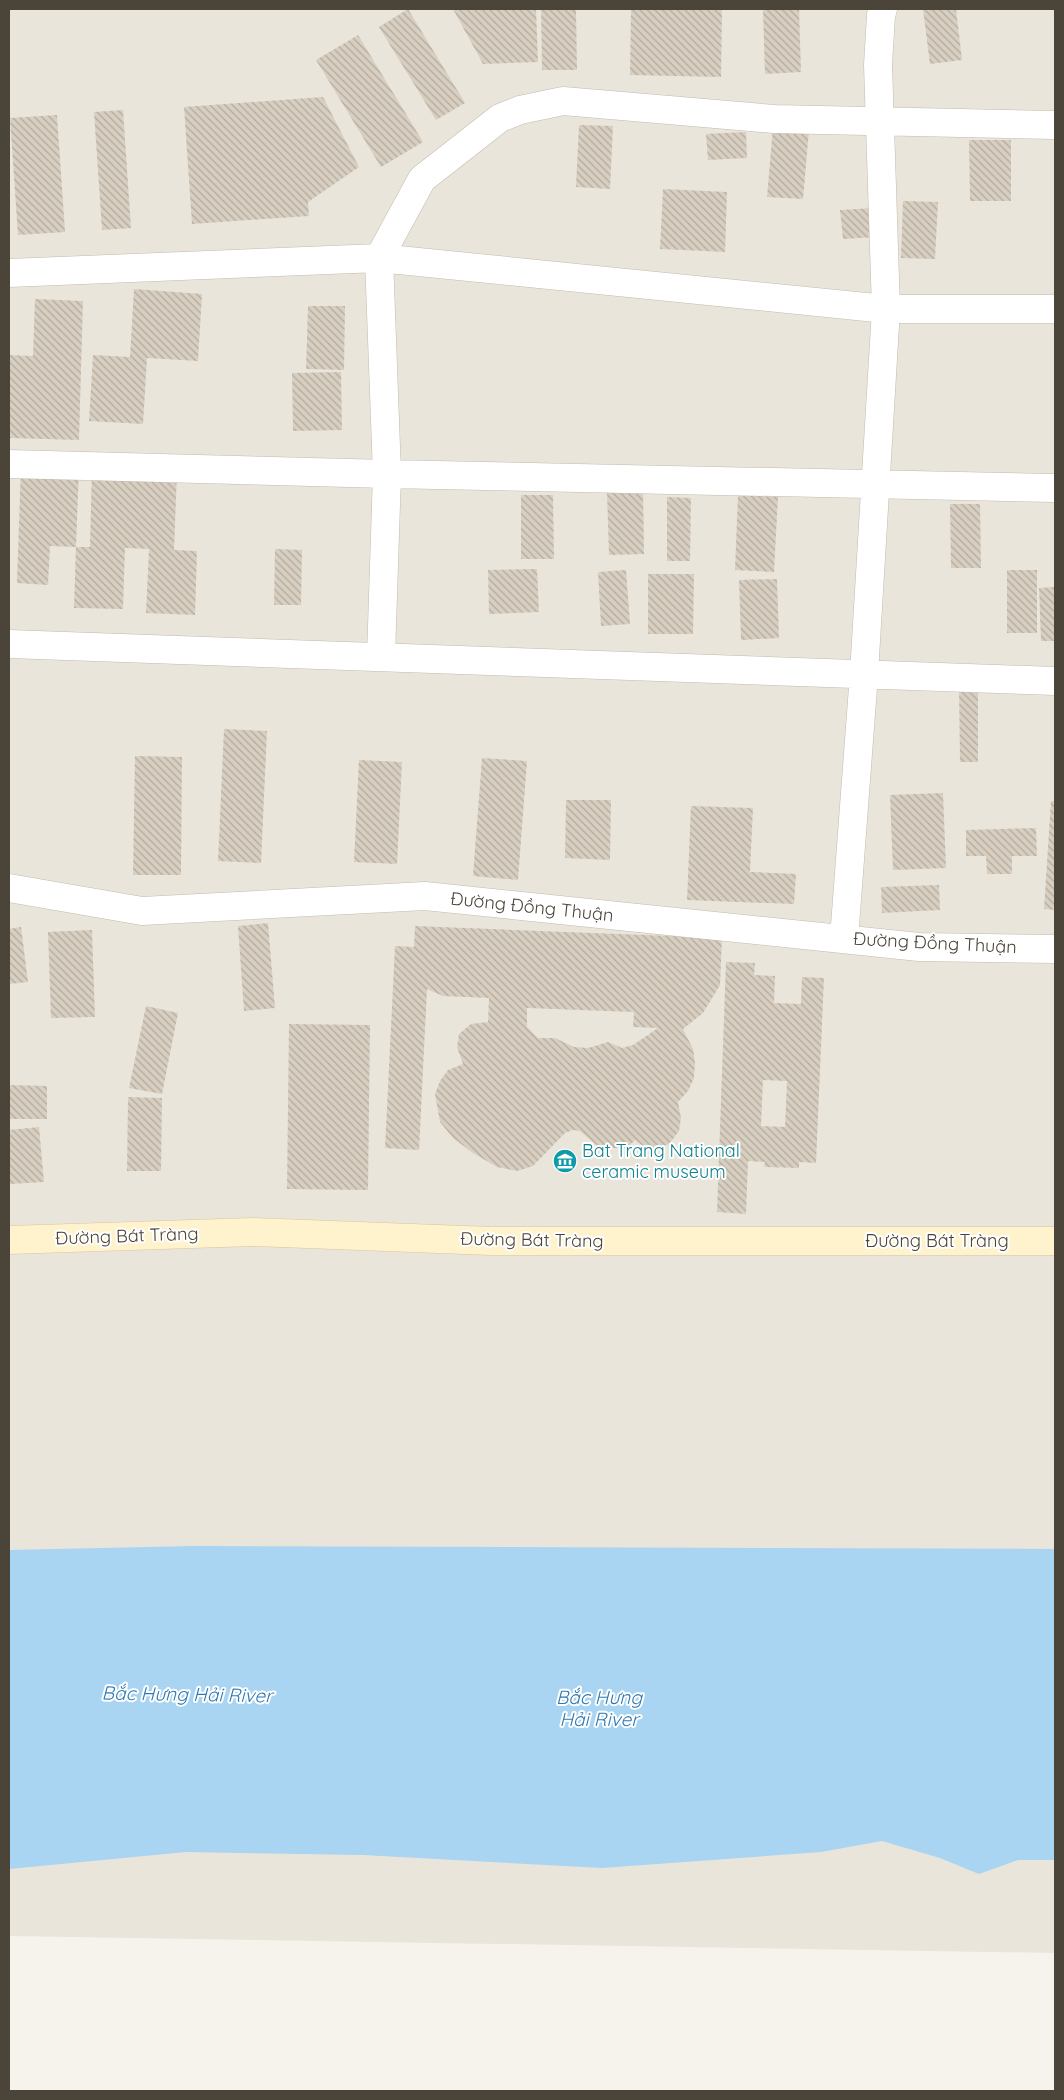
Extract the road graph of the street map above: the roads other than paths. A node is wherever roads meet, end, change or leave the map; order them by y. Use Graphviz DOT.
graph roads {
  1 [pos="883,9"];
  2 [pos="880,123"];
  3 [pos="1055,125"];
  4 [pos="379,258"];
  5 [pos="9,272"];
  6 [pos="886,308"];
  7 [pos="1055,309"];
  8 [pos="9,464"];
  9 [pos="387,474"];
  10 [pos="876,484"];
  11 [pos="1055,488"];
  12 [pos="9,644"];
  13 [pos="381,657"];
  14 [pos="864,674"];
  15 [pos="1055,681"];
  16 [pos="9,888"];
  17 [pos="844,939"];
  18 [pos="1055,949"];
  19 [pos="9,1240"];
  20 [pos="1055,1241"];
  1 -- 2 [label="street"];
  2 -- 3 [label="street"];
  2 -- 4 [label="street"];
  2 -- 6 [label="street"];
  4 -- 5 [label="street"];
  4 -- 6 [label="street"];
  4 -- 9 [label="street"];
  6 -- 7 [label="street"];
  6 -- 10 [label="street"];
  8 -- 9 [label="street"];
  9 -- 10 [label="street"];
  9 -- 13 [label="street"];
  10 -- 11 [label="street"];
  10 -- 14 [label="street"];
  12 -- 13 [label="street"];
  13 -- 14 [label="street"];
  14 -- 15 [label="street"];
  14 -- 17 [label="street"];
  16 -- 17 [label="street, Đường Đồng Thuận"];
  17 -- 18 [label="street, Đường Đồng Thuận"];
  19 -- 20 [label="street, Đường Bát Tràng"];
}
